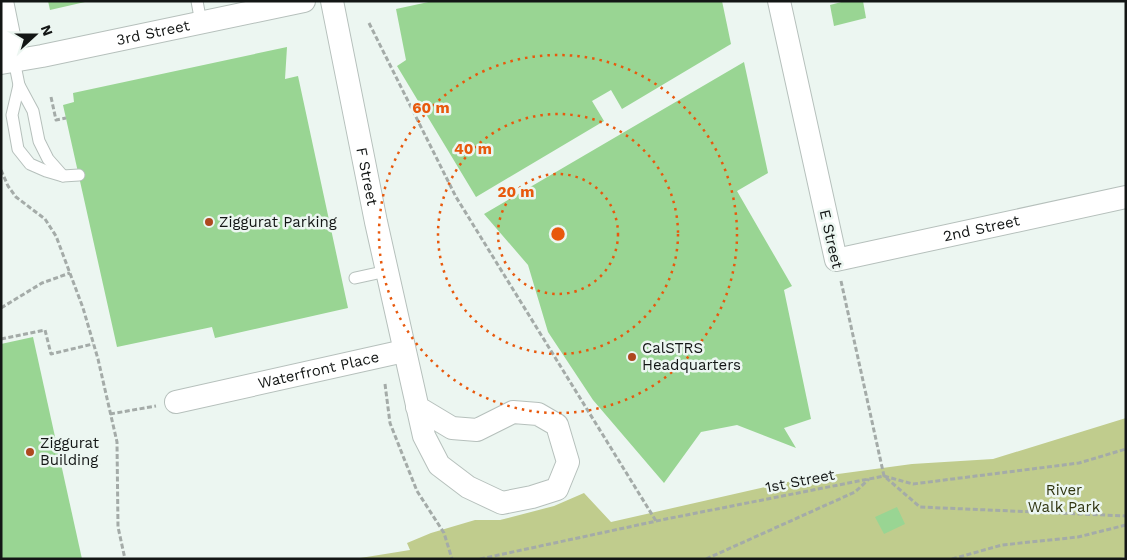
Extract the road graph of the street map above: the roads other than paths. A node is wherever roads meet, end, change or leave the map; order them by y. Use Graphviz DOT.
graph roads {
  1 [pos="2,1"];
  2 [pos="197,1"];
  3 [pos="304,1"];
  4 [pos="332,1"];
  5 [pos="779,1"];
  6 [pos="201,23"];
  7 [pos="8,62"];
  8 [pos="19,85"];
  9 [pos="79,175"];
  10 [pos="63,176"];
  11 [pos="1126,197"];
  12 [pos="836,260"];
  13 [pos="387,271"];
  14 [pos="355,278"];
  15 [pos="404,351"];
  16 [pos="176,402"];
  17 [pos="417,407"];
  1 -- 7 [label="street"];
  2 -- 6 [label="lane"];
  3 -- 6 [label="street, 3rd Street"];
  4 -- 13 [label="street, F Street"];
  5 -- 12 [label="street, E Street"];
  6 -- 7 [label="street, 3rd Street"];
  7 -- 8 [label="lane"];
  8 -- 10 [label="lane"];
  8 -- 10 [label="lane"];
  9 -- 10 [label="lane"];
  11 -- 12 [label="street, 2nd Street"];
  13 -- 14 [label="lane"];
  13 -- 15 [label="street, F Street"];
  15 -- 16 [label="street, Waterfront Place"];
  15 -- 17 [label="street"];
  17 -- 17 [label="street"];
}
